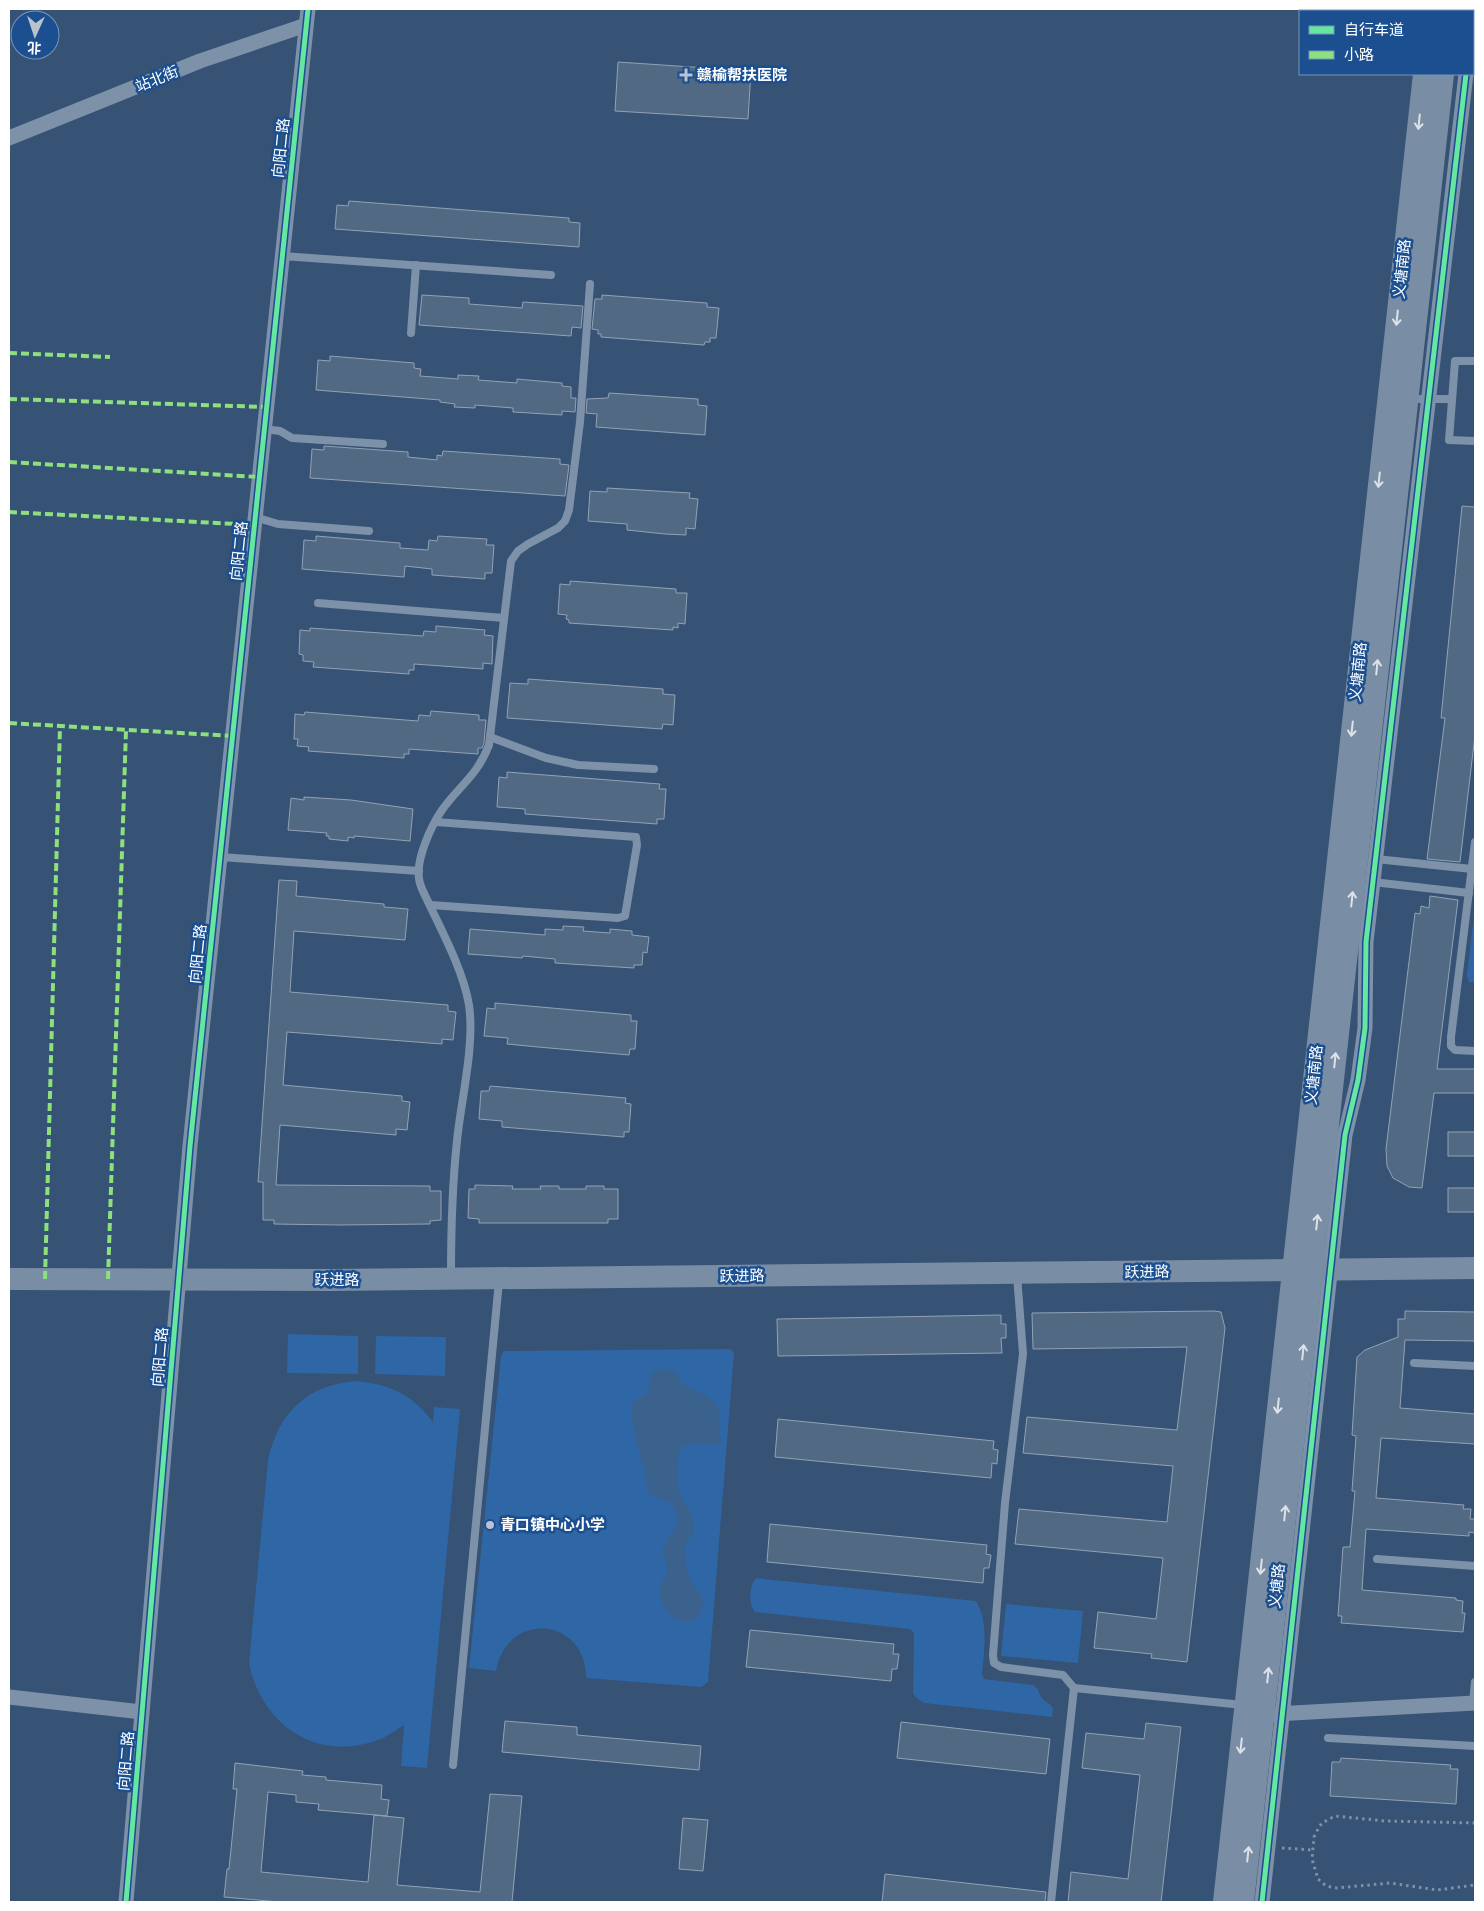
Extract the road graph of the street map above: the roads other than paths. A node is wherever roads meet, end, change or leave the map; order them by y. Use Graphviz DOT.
graph roads {
  1 [pos="308,9"];
  2 [pos="306,25"];
  3 [pos="1424,75"];
  4 [pos="1443,75"];
  5 [pos="1466,75"];
  6 [pos="9,138"];
  7 [pos="282,256"];
  8 [pos="416,266"];
  9 [pos="551,275"];
  10 [pos="590,284"];
  11 [pos="411,333"];
  12 [pos="1475,362"];
  13 [pos="1418,399"];
  14 [pos="1452,399"];
  15 [pos="264,429"];
  16 [pos="1475,441"];
  17 [pos="383,444"];
  18 [pos="255,517"];
  19 [pos="368,531"];
  20 [pos="318,604"];
  21 [pos="504,618"];
  22 [pos="490,737"];
  23 [pos="654,770"];
  24 [pos="436,822"];
  25 [pos="1475,842"];
  26 [pos="220,857"];
  27 [pos="1376,859"];
  28 [pos="1472,869"];
  29 [pos="419,871"];
  30 [pos="1373,882"];
  31 [pos="1469,893"];
  32 [pos="430,905"];
  33 [pos="1475,1051"];
  34 [pos="1475,1268"];
  35 [pos="1312,1270"];
  36 [pos="1017,1274"];
  37 [pos="9,1279"];
  38 [pos="451,1279"];
  39 [pos="499,1279"];
  40 [pos="179,1280"];
  41 [pos="1414,1363"];
  42 [pos="1475,1366"];
  43 [pos="1377,1559"];
  44 [pos="1475,1566"];
  45 [pos="1475,1682"];
  46 [pos="1074,1688"];
  47 [pos="9,1697"];
  48 [pos="1474,1703"];
  49 [pos="1264,1711"];
  50 [pos="142,1712"];
  51 [pos="1328,1738"];
  52 [pos="1475,1746"];
  53 [pos="453,1764"];
  54 [pos="126,1902"];
  55 [pos="1051,1902"];
  56 [pos="1224,1902"];
  57 [pos="1243,1902"];
  58 [pos="1262,1902"];
  1 -- 2 [label="street, 向阳二路"];
  2 -- 6 [label="street, 站北街"];
  2 -- 7 [label="street, 向阳二路"];
  3 -- 35 [label="main road, 义塘南路, one-way"];
  4 -- 13 [label="main road, 义塘南路"];
  5 -- 13 [label="street"];
  7 -- 8 [label="lane"];
  7 -- 15 [label="street, 向阳二路"];
  8 -- 9 [label="lane"];
  8 -- 11 [label="lane"];
  10 -- 21 [label="lane"];
  12 -- 14 [label="lane"];
  13 -- 14 [label="lane"];
  13 -- 27 [label="street"];
  35 -- 13 [label="main road, 义塘南路, one-way"];
  14 -- 16 [label="lane"];
  15 -- 17 [label="lane"];
  15 -- 18 [label="street, 向阳二路"];
  18 -- 19 [label="lane"];
  18 -- 26 [label="street, 向阳二路"];
  20 -- 21 [label="lane"];
  21 -- 22 [label="lane"];
  22 -- 23 [label="lane"];
  22 -- 24 [label="lane"];
  24 -- 29 [label="lane"];
  24 -- 32 [label="lane"];
  25 -- 28 [label="lane"];
  26 -- 29 [label="lane"];
  26 -- 40 [label="street, 向阳二路"];
  27 -- 28 [label="lane"];
  27 -- 30 [label="street"];
  28 -- 31 [label="lane"];
  29 -- 32 [label="lane"];
  30 -- 31 [label="lane"];
  30 -- 35 [label="street"];
  31 -- 33 [label="lane"];
  32 -- 38 [label="lane"];
  34 -- 35 [label="main road, 跃进路"];
  35 -- 36 [label="main road, 跃进路"];
  35 -- 49 [label="main road, 义塘路"];
  35 -- 49 [label="street"];
  36 -- 39 [label="main road, 跃进路"];
  36 -- 46 [label="lane"];
  37 -- 40 [label="main road, 跃进路"];
  38 -- 39 [label="main road, 跃进路"];
  38 -- 40 [label="main road, 跃进路"];
  39 -- 53 [label="lane"];
  40 -- 50 [label="street, 向阳二路"];
  41 -- 42 [label="lane"];
  43 -- 44 [label="lane"];
  45 -- 48 [label="lane"];
  46 -- 49 [label="lane"];
  46 -- 55 [label="lane"];
  47 -- 50 [label="street"];
  48 -- 49 [label="street"];
  49 -- 56 [label="main road, 义塘路, one-way"];
  57 -- 49 [label="main road, 义塘路, one-way"];
  49 -- 58 [label="street"];
  50 -- 54 [label="street, 向阳二路"];
  51 -- 52 [label="lane"];
}
